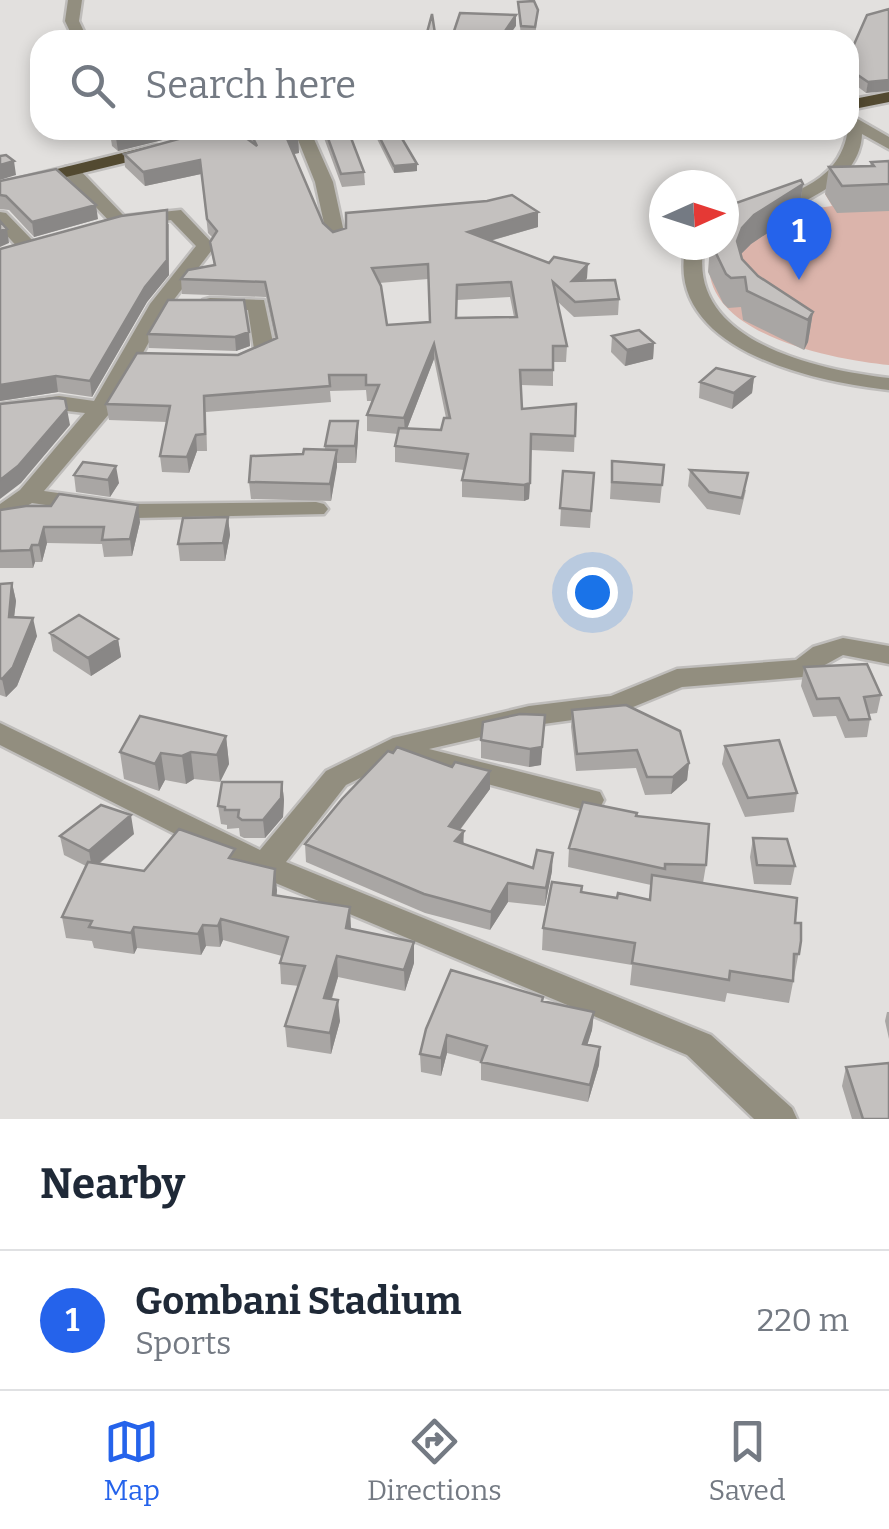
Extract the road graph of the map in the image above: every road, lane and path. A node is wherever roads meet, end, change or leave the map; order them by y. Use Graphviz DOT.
graph roads {
  1 [pos="76,0"];
  2 [pos="76,30"];
  3 [pos="889,98"];
  4 [pos="859,112"];
  5 [pos="859,122"];
  6 [pos="306,140"];
  7 [pos="855,140"];
  8 [pos="889,144"];
  9 [pos="165,148"];
  10 [pos="71,171"];
  11 [pos="0,188"];
  12 [pos="0,217"];
  13 [pos="739,218"];
  14 [pos="336,237"];
  15 [pos="0,256"];
  16 [pos="691,260"];
  17 [pos="160,304"];
  18 [pos="220,360"];
  19 [pos="889,384"];
  20 [pos="101,409"];
  21 [pos="0,411"];
  22 [pos="28,496"];
  23 [pos="316,509"];
  24 [pos="0,514"];
  25 [pos="889,655"];
  26 [pos="0,733"];
  27 [pos="394,750"];
  28 [pos="590,800"];
  29 [pos="265,866"];
  30 [pos="779,1119"];
  1 -- 2 [label="street"];
  3 -- 4 [label="main road"];
  5 -- 8 [label="street"];
  6 -- 14 [label="street"];
  7 -- 13 [label="street"];
  9 -- 10 [label="main road"];
  10 -- 11 [label="main road"];
  10 -- 17 [label="street"];
  12 -- 15 [label="street"];
  16 -- 19 [label="street"];
  17 -- 18 [label="street"];
  17 -- 20 [label="street"];
  20 -- 21 [label="street"];
  20 -- 22 [label="street"];
  22 -- 23 [label="street"];
  22 -- 24 [label="street"];
  25 -- 27 [label="street"];
  26 -- 29 [label="street"];
  27 -- 28 [label="street"];
  27 -- 29 [label="street"];
  29 -- 30 [label="street"];
}
